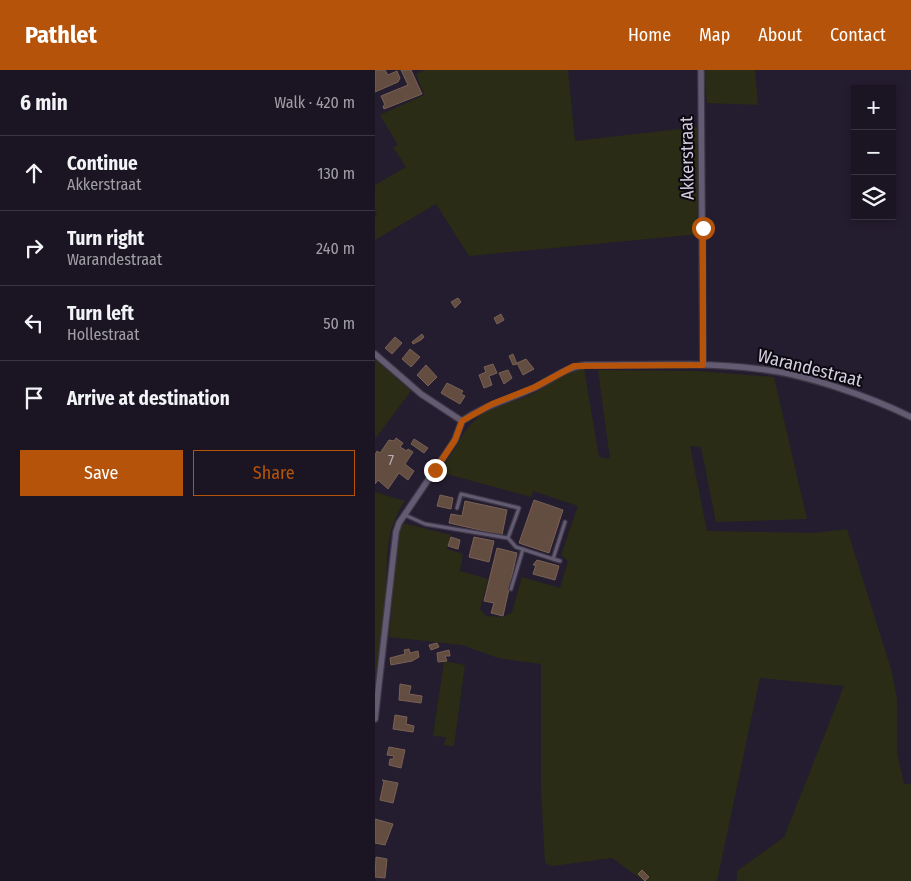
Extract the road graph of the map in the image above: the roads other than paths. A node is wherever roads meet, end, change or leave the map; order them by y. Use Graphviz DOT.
graph roads {
  1 [pos="701,70"];
  2 [pos="375,354"];
  3 [pos="703,365"];
  4 [pos="911,417"];
  5 [pos="462,421"];
  6 [pos="457,508"];
  7 [pos="405,514"];
  8 [pos="565,522"];
  9 [pos="508,538"];
  10 [pos="523,549"];
  11 [pos="553,558"];
  12 [pos="560,561"];
  13 [pos="511,588"];
  14 [pos="375,719"];
  1 -- 3 [label="street, Akkerstraat"];
  2 -- 5 [label="street"];
  3 -- 4 [label="street, Warandestraat"];
  3 -- 5 [label="street, Warandestraat"];
  5 -- 7 [label="street"];
  6 -- 9 [label="lane"];
  7 -- 9 [label="lane"];
  7 -- 14 [label="street"];
  8 -- 11 [label="lane"];
  9 -- 10 [label="lane"];
  10 -- 11 [label="lane"];
  10 -- 13 [label="lane"];
  11 -- 12 [label="lane"];
}
